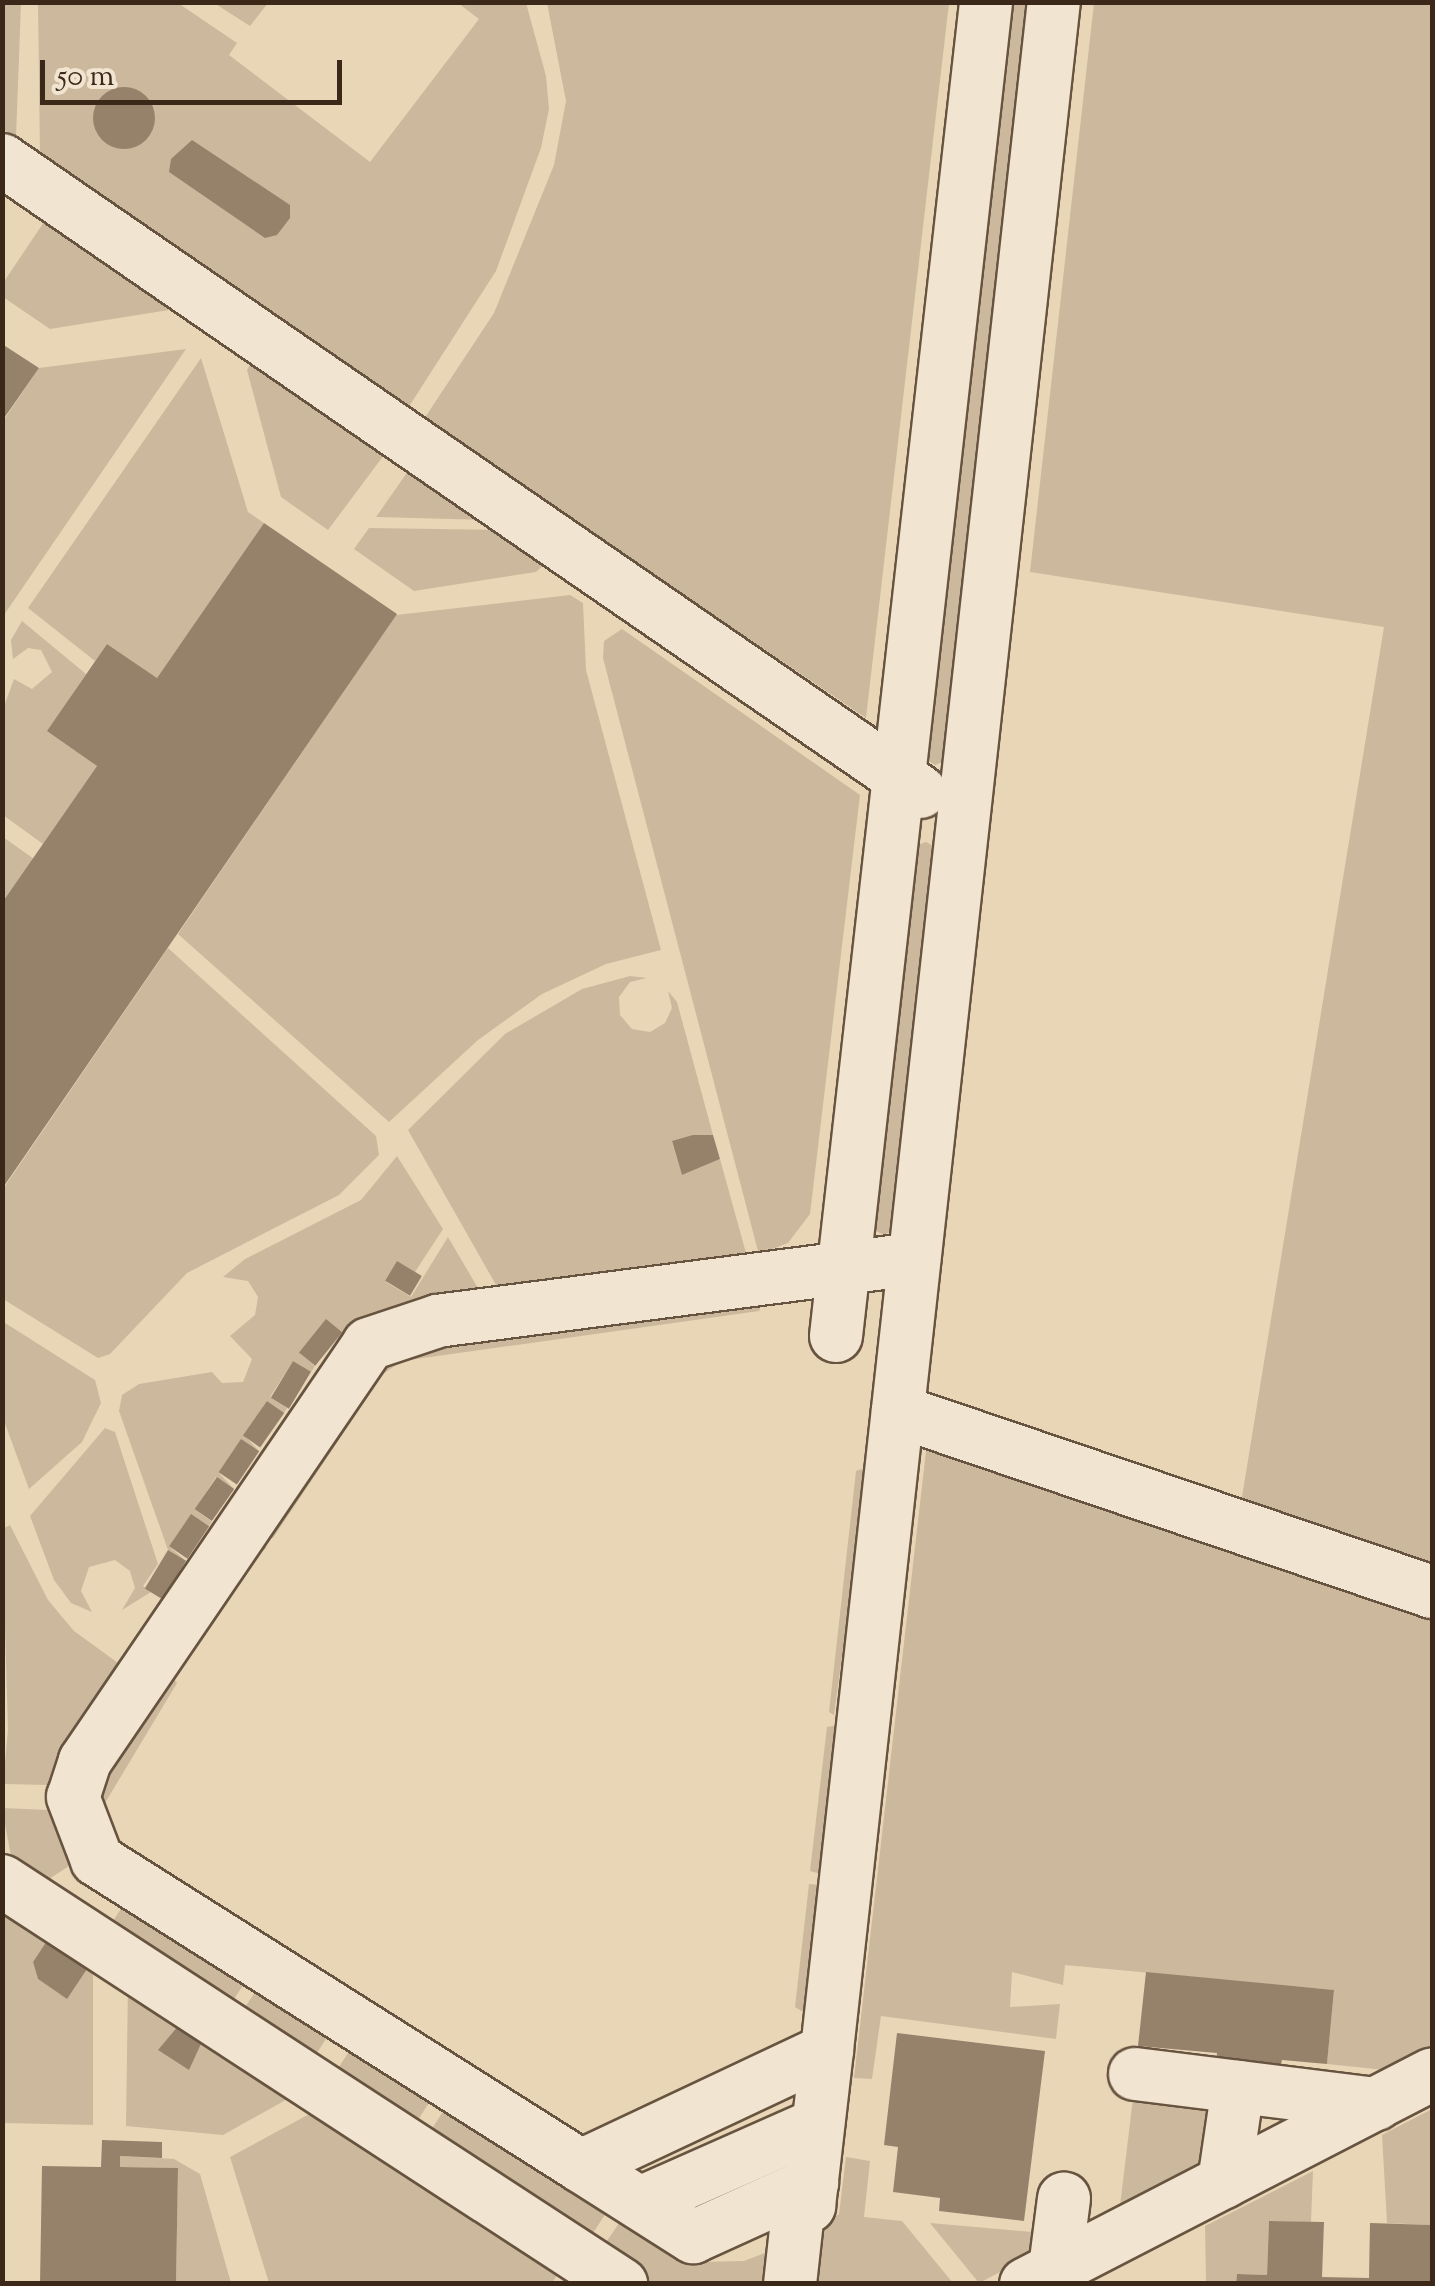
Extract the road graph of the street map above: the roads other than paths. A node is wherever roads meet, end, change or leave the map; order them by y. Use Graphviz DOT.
graph roads {
  1 [pos="986,2"];
  2 [pos="1054,2"];
  3 [pos="2,160"];
  4 [pos="898,776"];
  5 [pos="963,821"];
  6 [pos="914,1259"];
  7 [pos="844,1266"];
  8 [pos="898,1411"];
  9 [pos="1432,1592"];
  10 [pos="6,1879"];
  11 [pos="827,2050"];
  12 [pos="1135,2074"];
  13 [pos="1432,2074"];
  14 [pos="1238,2086"];
  15 [pos="818,2124"];
  16 [pos="1358,2125"];
  17 [pos="580,2166"];
  18 [pos="1224,2182"];
  19 [pos="812,2183"];
  20 [pos="1064,2199"];
  21 [pos="640,2203"];
  22 [pos="1040,2276"];
  23 [pos="622,2284"];
  24 [pos="790,2284"];
  1 -- 4 [label="lane"];
  2 -- 5 [label="lane"];
  3 -- 4 [label="lane"];
  4 -- 5 [label="lane"];
  4 -- 7 [label="lane"];
  5 -- 6 [label="lane"];
  6 -- 7 [label="lane"];
  6 -- 7 [label="lane"];
  6 -- 8 [label="lane"];
  7 -- 17 [label="lane"];
  8 -- 9 [label="lane"];
  8 -- 11 [label="lane"];
  10 -- 23 [label="lane"];
  11 -- 15 [label="lane"];
  11 -- 17 [label="lane"];
  12 -- 14 [label="lane"];
  13 -- 16 [label="lane"];
  14 -- 16 [label="lane"];
  14 -- 18 [label="lane"];
  15 -- 19 [label="lane"];
  15 -- 21 [label="lane"];
  16 -- 18 [label="lane"];
  17 -- 21 [label="lane"];
  18 -- 22 [label="lane"];
  19 -- 21 [label="lane"];
  19 -- 24 [label="lane"];
  20 -- 22 [label="lane"];
}
